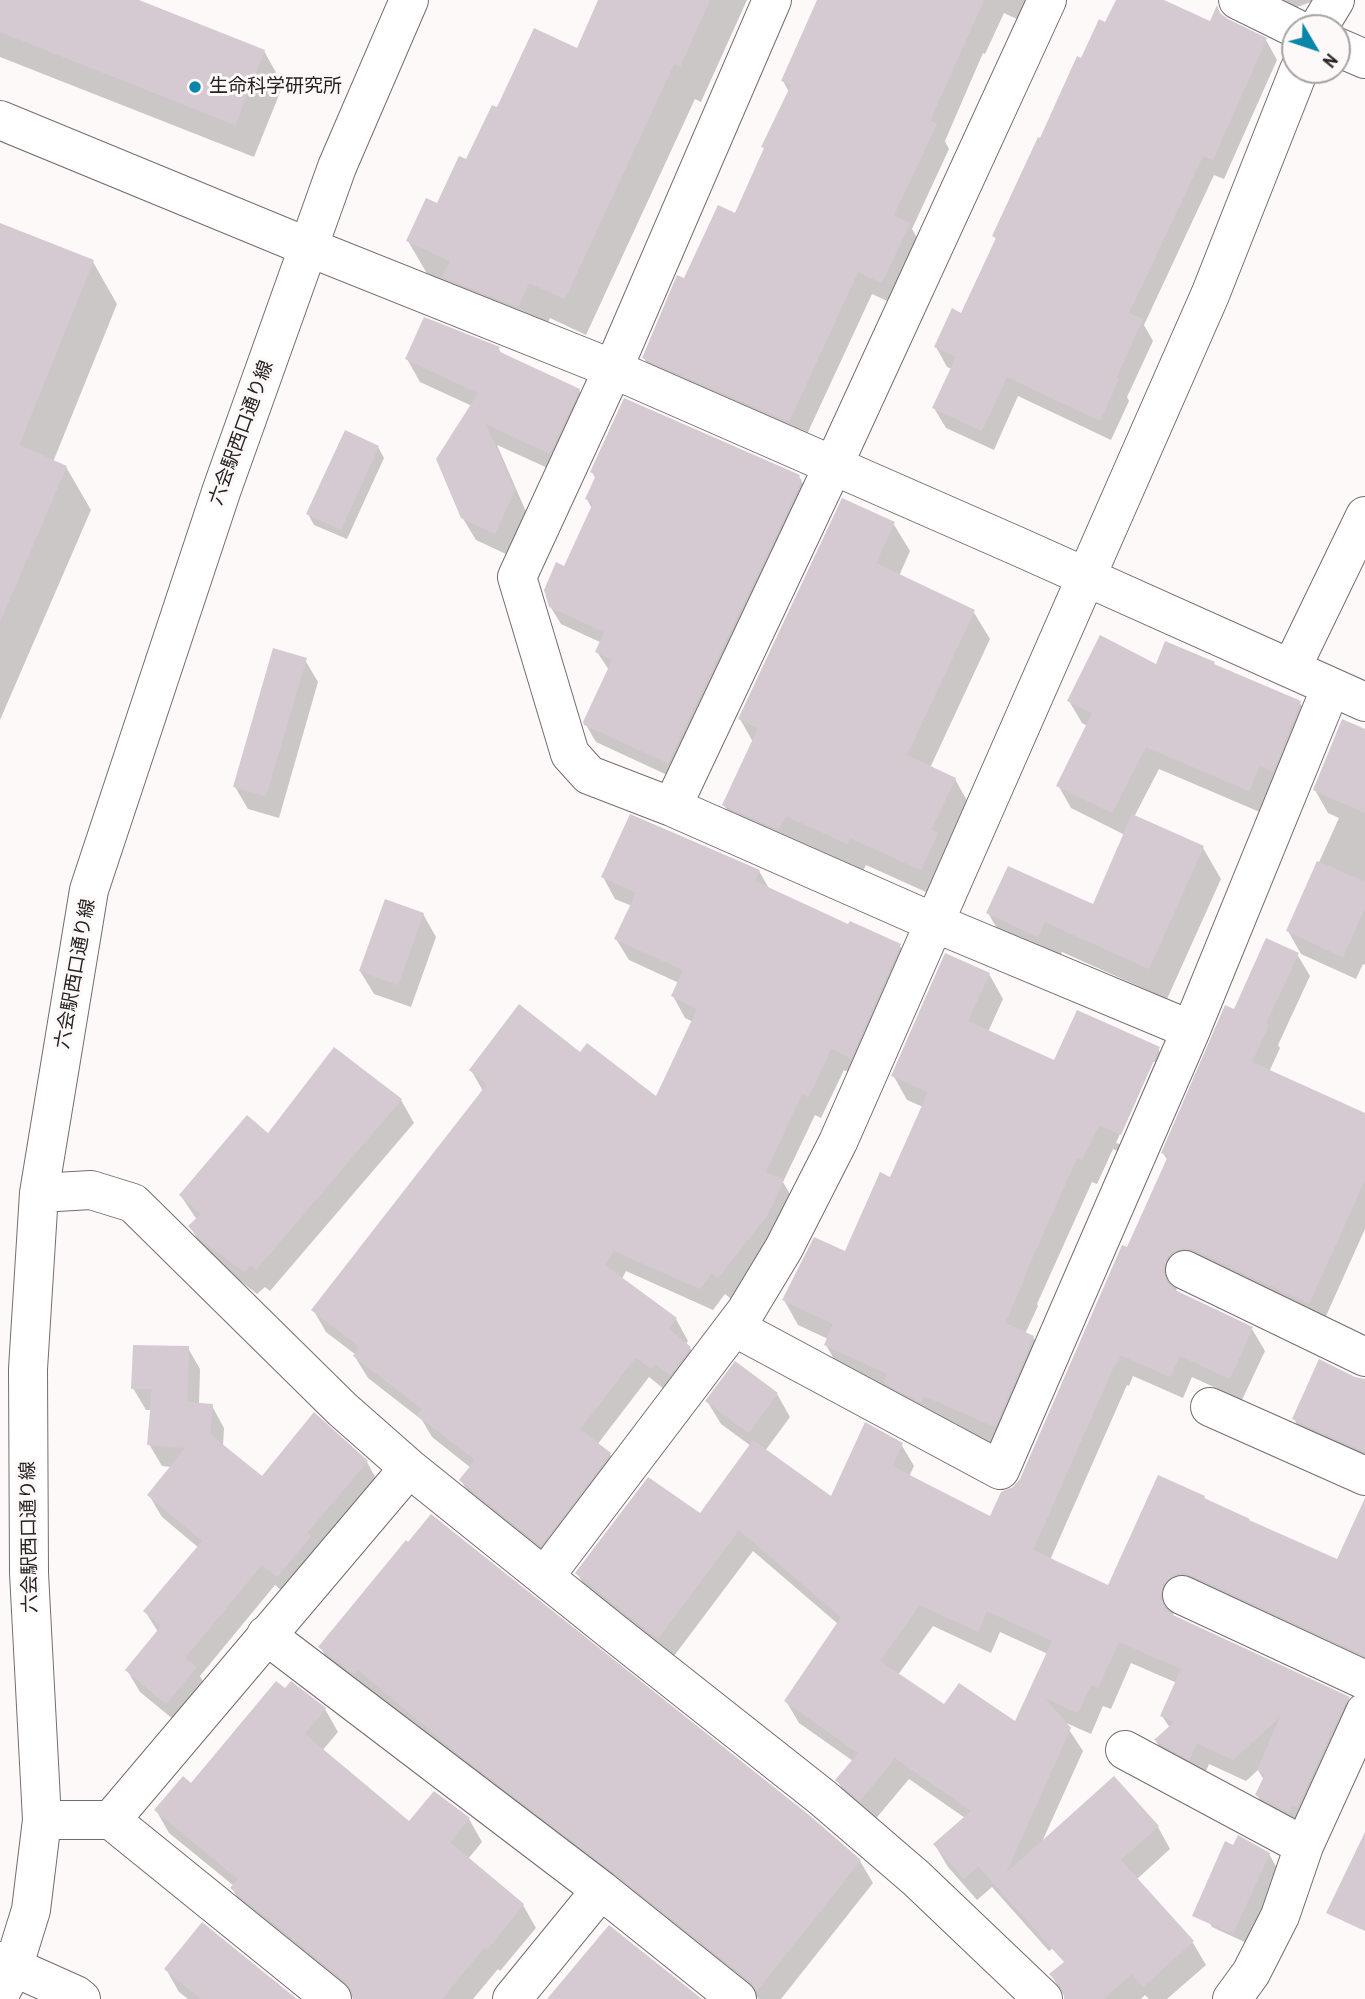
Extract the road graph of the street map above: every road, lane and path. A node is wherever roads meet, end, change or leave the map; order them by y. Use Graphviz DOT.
graph roads {
  1 [pos="409,0"];
  2 [pos="772,0"];
  3 [pos="1048,0"];
  4 [pos="1238,0"];
  5 [pos="1281,21"];
  6 [pos="1294,84"];
  7 [pos="0,120"];
  8 [pos="309,247"];
  9 [pos="613,369"];
  10 [pos="833,466"];
  11 [pos="1365,516"];
  12 [pos="1087,578"];
  13 [pos="1291,669"];
  14 [pos="1348,695"];
  15 [pos="672,807"];
  16 [pos="934,923"];
  17 [pos="1191,1030"];
  18 [pos="39,1193"];
  19 [pos="1185,1270"];
  20 [pos="734,1328"];
  21 [pos="1365,1357"];
  22 [pos="1210,1407"];
  23 [pos="409,1468"];
  24 [pos="1365,1476"];
  25 [pos="545,1576"];
  26 [pos="1182,1595"];
  27 [pos="266,1635"];
  28 [pos="1365,1680"];
  29 [pos="1365,1712"];
  30 [pos="1125,1750"];
  31 [pos="41,1820"];
  32 [pos="111,1820"];
  33 [pos="1304,1846"];
  34 [pos="600,1890"];
  35 [pos="4,1975"];
  36 [pos="81,1999"];
  37 [pos="332,1999"];
  38 [pos="512,1999"];
  39 [pos="737,1999"];
  40 [pos="1043,1999"];
  41 [pos="1232,1999"];
  1 -- 8 [label="street, 六会駅西口通り線"];
  2 -- 9 [label="street"];
  3 -- 10 [label="street"];
  4 -- 5 [label="street"];
  6 -- 12 [label="street"];
  7 -- 8 [label="street"];
  8 -- 9 [label="street"];
  8 -- 18 [label="street, 六会駅西口通り線"];
  9 -- 10 [label="street"];
  9 -- 15 [label="street"];
  10 -- 12 [label="street"];
  10 -- 15 [label="street"];
  11 -- 13 [label="street"];
  12 -- 13 [label="street"];
  12 -- 16 [label="street"];
  13 -- 14 [label="street"];
  14 -- 17 [label="street"];
  15 -- 16 [label="street"];
  16 -- 17 [label="street"];
  16 -- 20 [label="street"];
  17 -- 20 [label="street"];
  18 -- 23 [label="street"];
  18 -- 31 [label="street, 六会駅西口通り線"];
  19 -- 21 [label="street"];
  20 -- 25 [label="street"];
  22 -- 24 [label="street"];
  23 -- 25 [label="street"];
  23 -- 27 [label="street"];
  25 -- 40 [label="street"];
  26 -- 28 [label="street"];
  27 -- 32 [label="street"];
  27 -- 34 [label="street"];
  29 -- 33 [label="street"];
  30 -- 33 [label="street"];
  31 -- 32 [label="street"];
  31 -- 35 [label="street, 六会駅西口通り線"];
  32 -- 37 [label="street"];
  33 -- 41 [label="street"];
  34 -- 38 [label="street"];
  34 -- 39 [label="street"];
  35 -- 36 [label="street"];
}
